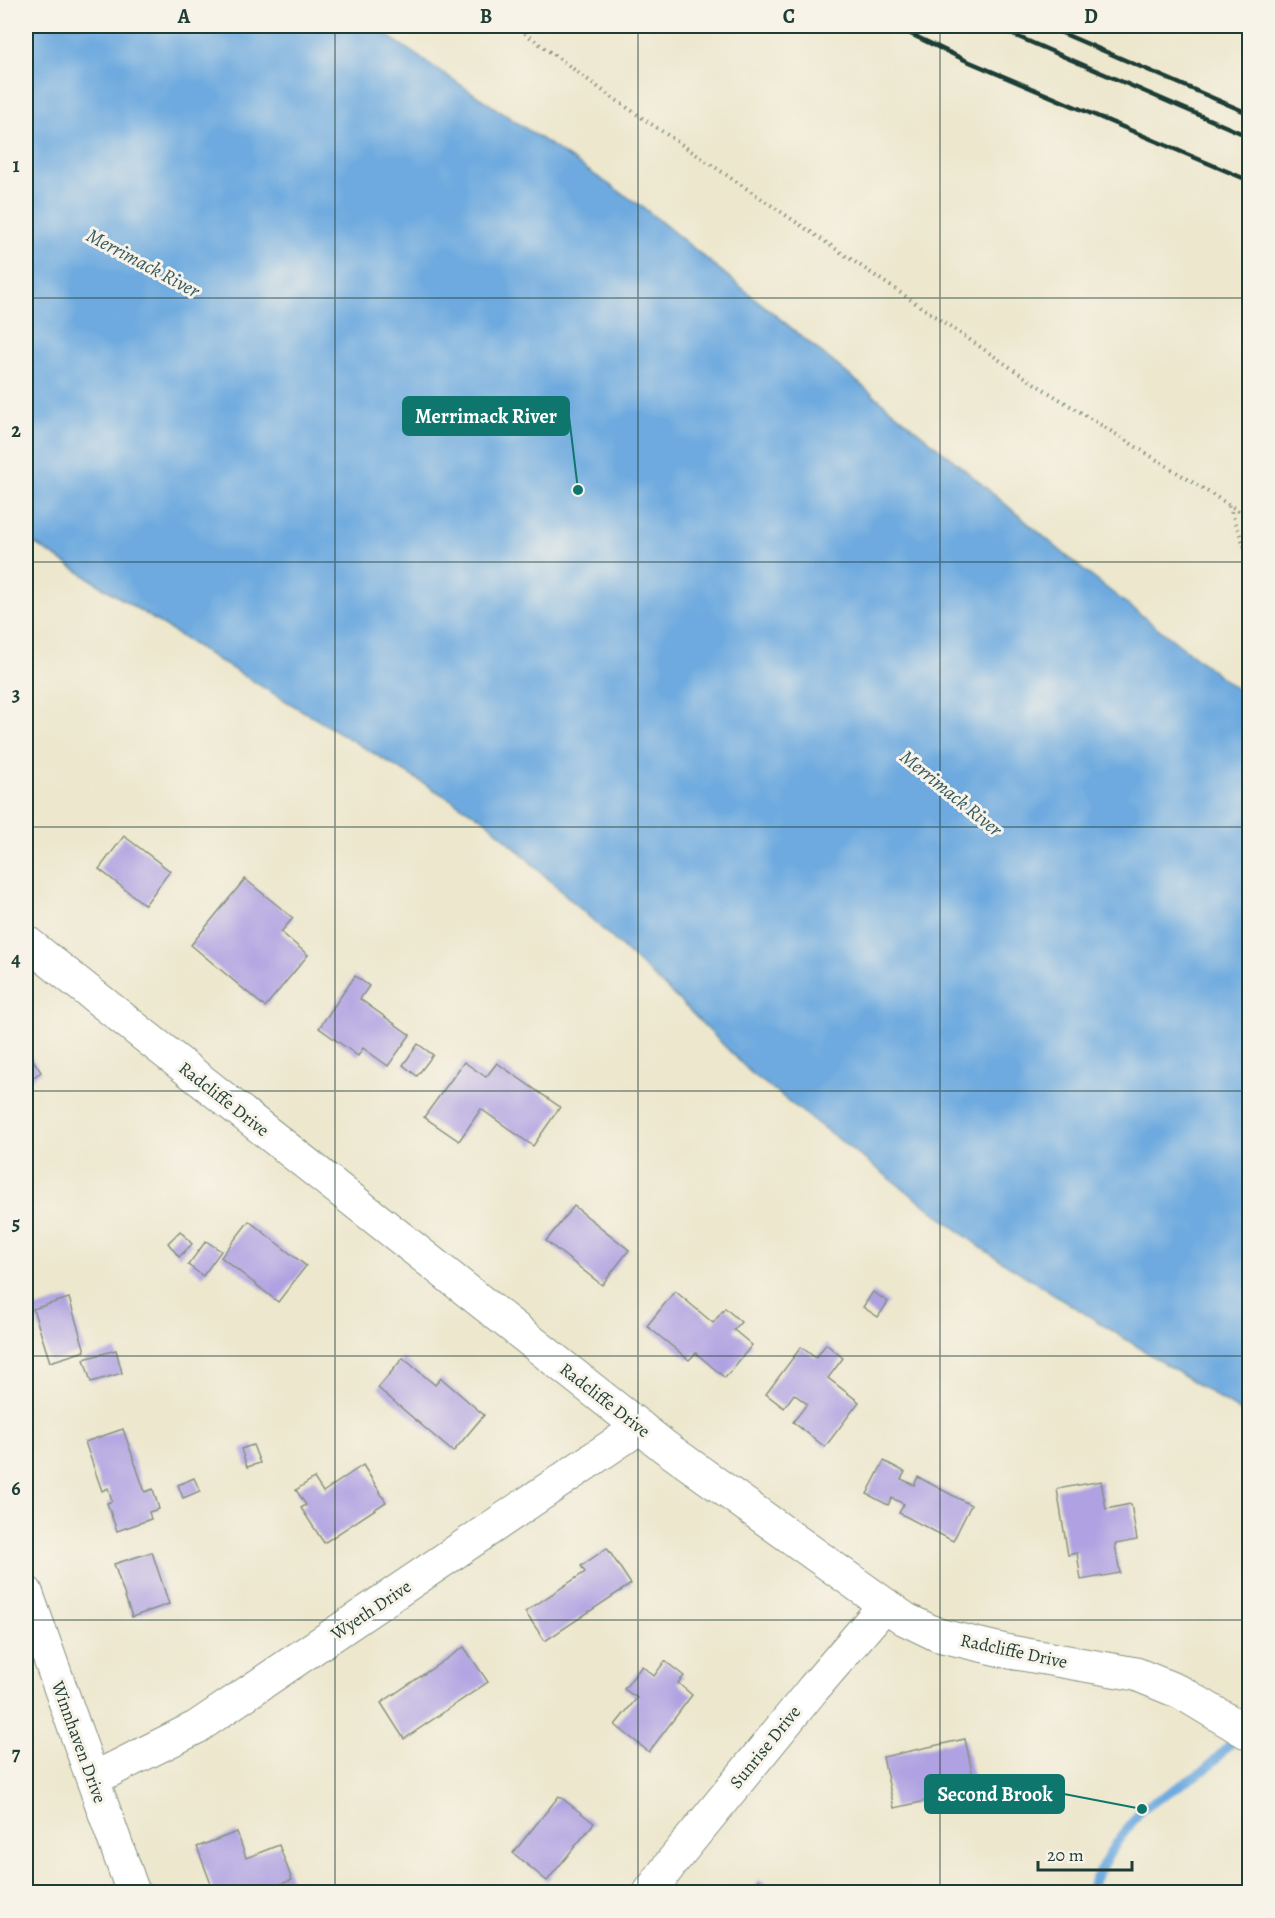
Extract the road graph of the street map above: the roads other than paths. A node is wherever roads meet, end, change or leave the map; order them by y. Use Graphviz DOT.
graph roads {
  1 [pos="26,942"];
  2 [pos="640,1427"];
  3 [pos="26,1592"];
  4 [pos="885,1605"];
  5 [pos="1250,1734"];
  6 [pos="93,1779"];
  7 [pos="133,1893"];
  8 [pos="650,1893"];
  1 -- 2 [label="street, Radcliffe Drive"];
  2 -- 4 [label="street, Radcliffe Drive"];
  2 -- 6 [label="street, Wyeth Drive"];
  3 -- 6 [label="street, Winnhaven Drive"];
  4 -- 5 [label="street, Radcliffe Drive"];
  4 -- 8 [label="street, Sunrise Drive"];
  6 -- 7 [label="street, Winnhaven Drive"];
}
